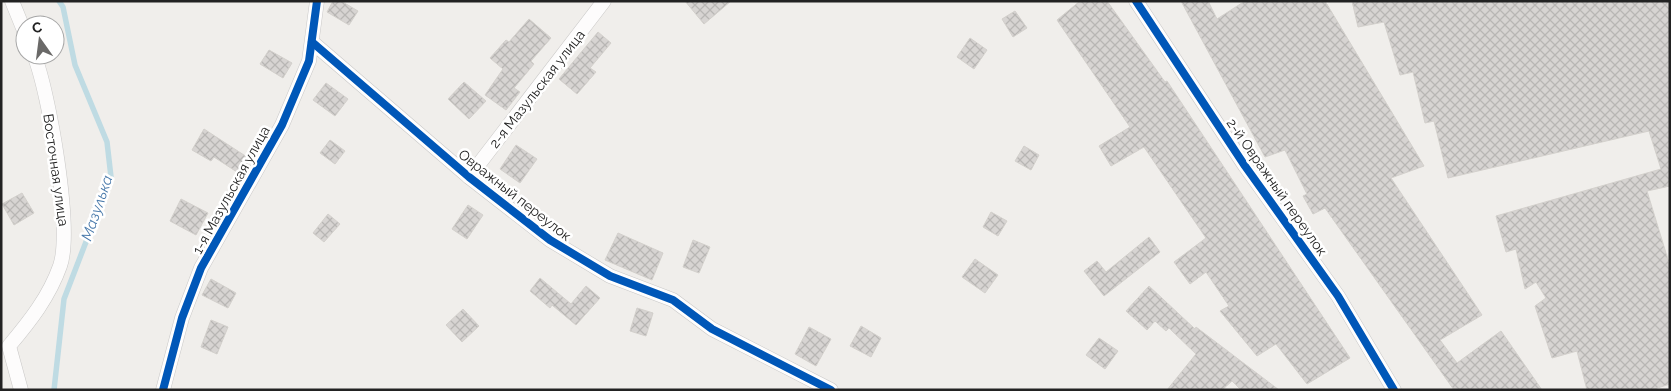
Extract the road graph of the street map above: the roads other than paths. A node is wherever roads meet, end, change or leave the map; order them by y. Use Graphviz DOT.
graph roads {
  1 [pos="12,1"];
  2 [pos="318,1"];
  3 [pos="604,1"];
  4 [pos="1136,1"];
  5 [pos="18,15"];
  6 [pos="312,42"];
  7 [pos="36,65"];
  8 [pos="469,177"];
  9 [pos="21,390"];
  10 [pos="163,390"];
  11 [pos="831,390"];
  12 [pos="1394,390"];
  1 -- 5 [label="street"];
  2 -- 6 [label="street, 1-я Мазульская улица"];
  3 -- 8 [label="street, 2-я Мазульская улица"];
  4 -- 12 [label="street, 2-й Овражный переулок"];
  6 -- 8 [label="street, Овражный переулок"];
  6 -- 10 [label="street, 1-я Мазульская улица"];
  7 -- 9 [label="street, Восточная улица"];
  8 -- 11 [label="street, Овражный переулок"];
}
